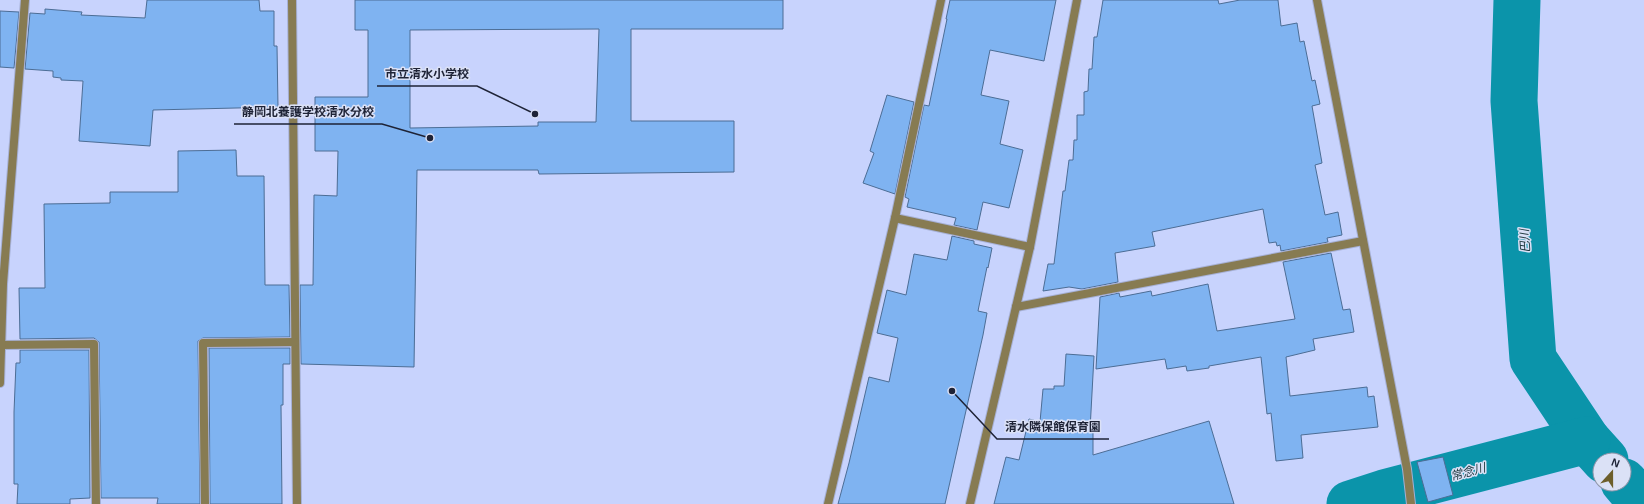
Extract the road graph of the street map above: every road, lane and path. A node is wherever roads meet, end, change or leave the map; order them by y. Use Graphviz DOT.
graph roads {
  1 [pos="25,0"];
  2 [pos="292,0"];
  3 [pos="941,0"];
  4 [pos="1077,0"];
  5 [pos="1317,0"];
  6 [pos="895,218"];
  7 [pos="1363,240"];
  8 [pos="1030,246"];
  9 [pos="1,284"];
  10 [pos="1016,307"];
  11 [pos="296,342"];
  12 [pos="1,345"];
  13 [pos="0,383"];
  14 [pos="96,504"];
  15 [pos="205,504"];
  16 [pos="297,504"];
  17 [pos="828,504"];
  18 [pos="970,504"];
  19 [pos="1411,504"];
  1 -- 9 [label="street"];
  2 -- 11 [label="street"];
  3 -- 6 [label="street"];
  4 -- 8 [label="street"];
  5 -- 7 [label="street"];
  6 -- 8 [label="street"];
  6 -- 17 [label="street"];
  7 -- 10 [label="street"];
  7 -- 19 [label="street"];
  8 -- 10 [label="street"];
  9 -- 12 [label="street"];
  10 -- 18 [label="street"];
  11 -- 15 [label="street"];
  11 -- 16 [label="street"];
  12 -- 13 [label="street"];
  12 -- 14 [label="street"];
}
